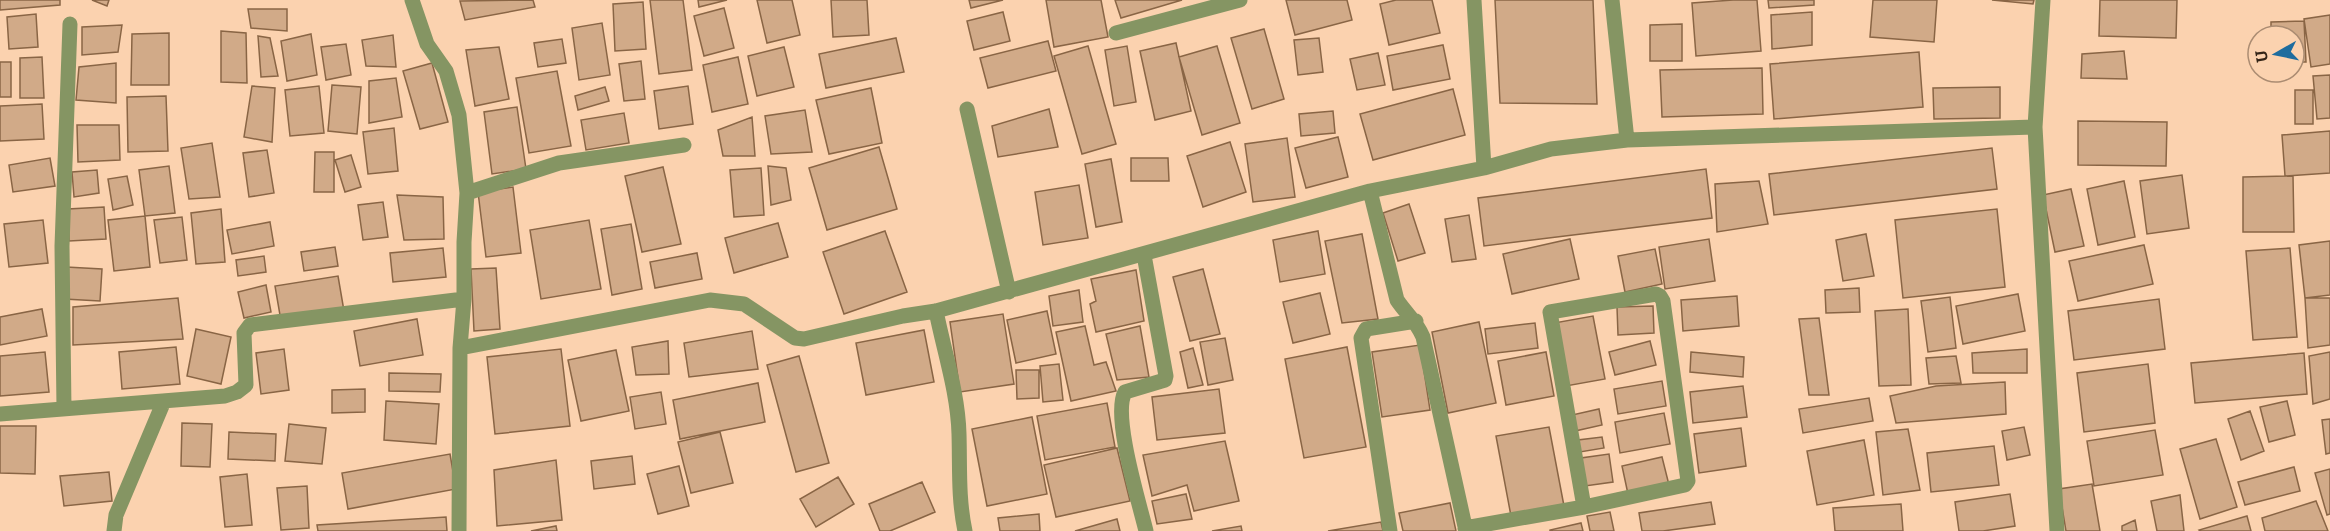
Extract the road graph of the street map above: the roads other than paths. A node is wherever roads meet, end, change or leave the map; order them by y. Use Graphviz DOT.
graph roads {
  1 [pos="412,0"];
  2 [pos="1240,0"];
  3 [pos="1474,0"];
  4 [pos="1612,0"];
  5 [pos="2043,0"];
  6 [pos="70,24"];
  7 [pos="1116,33"];
  8 [pos="968,109"];
  9 [pos="2036,127"];
  10 [pos="1627,141"];
  11 [pos="684,145"];
  12 [pos="1484,168"];
  13 [pos="1370,191"];
  14 [pos="467,193"];
  15 [pos="1144,255"];
  16 [pos="1009,292"];
  17 [pos="464,298"];
  18 [pos="936,311"];
  19 [pos="1416,321"];
  20 [pos="460,348"];
  21 [pos="164,401"];
  22 [pos="64,409"];
  23 [pos="0,414"];
  24 [pos="1584,507"];
  25 [pos="1465,529"];
  26 [pos="114,531"];
  27 [pos="459,531"];
  28 [pos="964,531"];
  29 [pos="1146,531"];
  30 [pos="1390,531"];
  31 [pos="2057,531"];
  1 -- 14 [label="street"];
  2 -- 7 [label="street"];
  3 -- 12 [label="street"];
  4 -- 10 [label="street"];
  5 -- 9 [label="street"];
  6 -- 22 [label="street"];
  8 -- 16 [label="street"];
  9 -- 10 [label="street"];
  9 -- 31 [label="street"];
  10 -- 12 [label="street"];
  11 -- 14 [label="street"];
  12 -- 13 [label="street"];
  13 -- 15 [label="street"];
  13 -- 19 [label="street"];
  14 -- 17 [label="street"];
  15 -- 16 [label="street"];
  15 -- 29 [label="street"];
  16 -- 18 [label="street"];
  17 -- 20 [label="street"];
  17 -- 21 [label="street"];
  18 -- 20 [label="street"];
  18 -- 28 [label="street"];
  19 -- 25 [label="street"];
  19 -- 30 [label="street"];
  20 -- 27 [label="street"];
  21 -- 22 [label="street"];
  21 -- 26 [label="street"];
  22 -- 23 [label="street"];
  24 -- 24 [label="street"];
  24 -- 25 [label="street"];
}
